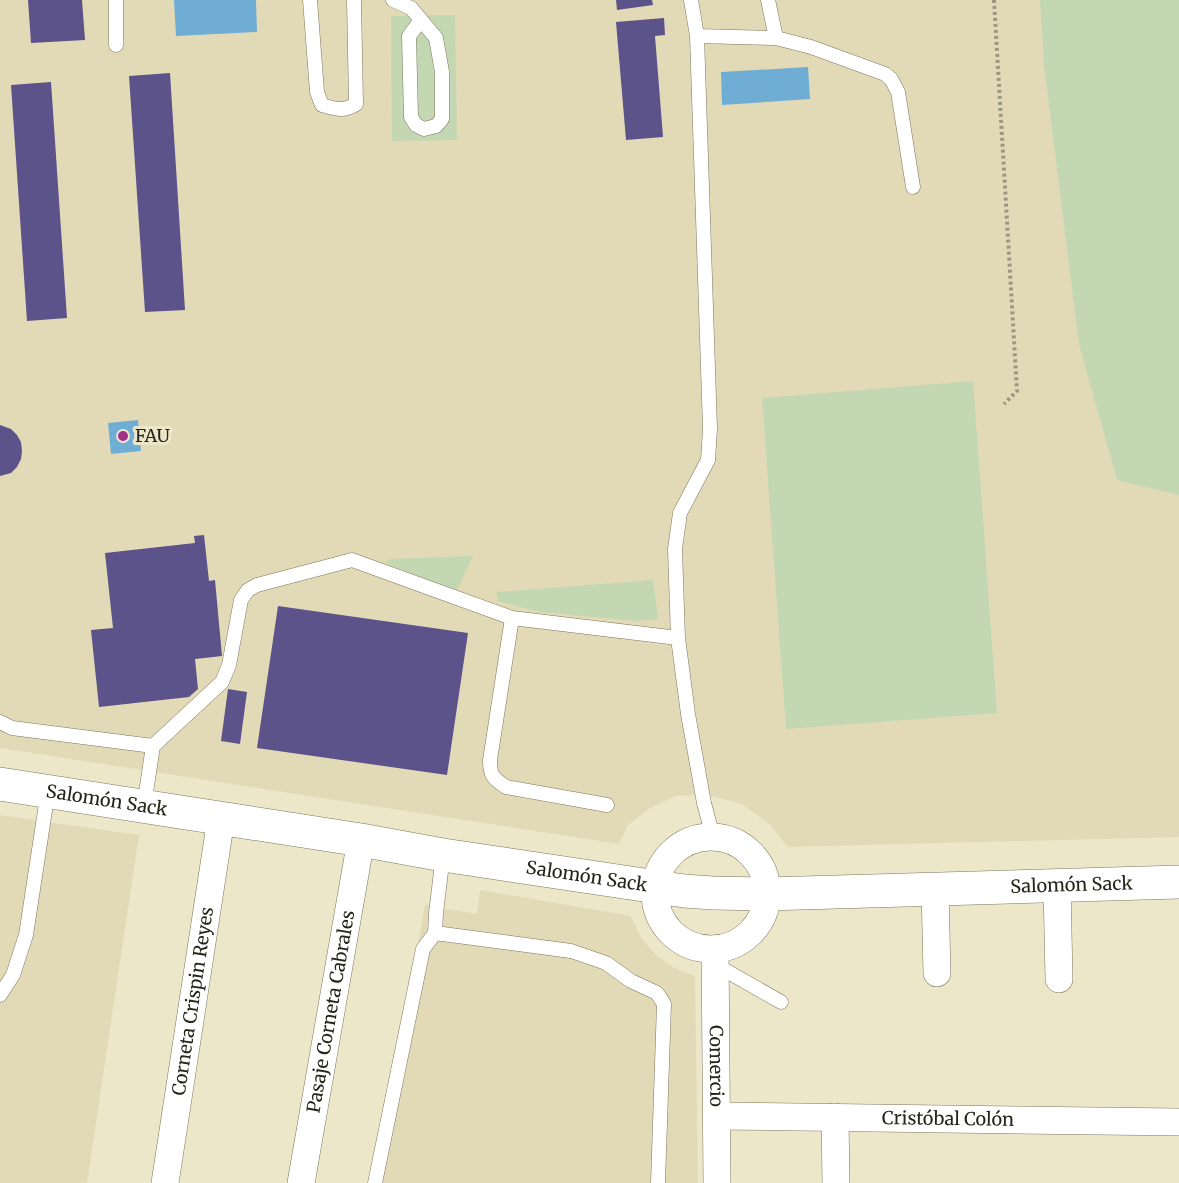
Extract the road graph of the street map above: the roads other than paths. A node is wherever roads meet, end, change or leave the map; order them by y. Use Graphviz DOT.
graph roads {
  1 [pos="116,0"];
  2 [pos="310,0"];
  3 [pos="354,0"];
  4 [pos="393,0"];
  5 [pos="691,0"];
  6 [pos="768,0"];
  7 [pos="421,20"];
  8 [pos="697,36"];
  9 [pos="776,38"];
  10 [pos="116,45"];
  11 [pos="913,187"];
  12 [pos="512,618"];
  13 [pos="678,638"];
  14 [pos="0,722"];
  15 [pos="153,746"];
  16 [pos="0,784"];
  17 [pos="48,791"];
  18 [pos="607,805"];
  19 [pos="144,806"];
  20 [pos="221,819"];
  21 [pos="713,837"];
  22 [pos="361,840"];
  23 [pos="443,855"];
  24 [pos="1179,882"];
  25 [pos="1057,885"];
  26 [pos="654,887"];
  27 [pos="935,889"];
  28 [pos="767,894"];
  29 [pos="435,933"];
  30 [pos="716,957"];
  31 [pos="937,973"];
  32 [pos="1059,979"];
  33 [pos="0,995"];
  34 [pos="781,1002"];
  35 [pos="717,1116"];
  36 [pos="835,1117"];
  37 [pos="1179,1122"];
  38 [pos="165,1183"];
  39 [pos="170,1183"];
  40 [pos="301,1183"];
  41 [pos="375,1183"];
  42 [pos="658,1183"];
  43 [pos="717,1183"];
  44 [pos="836,1183"];
  1 -- 10 [label="lane"];
  2 -- 3 [label="lane"];
  4 -- 7 [label="lane"];
  5 -- 8 [label="lane"];
  6 -- 9 [label="lane"];
  7 -- 7 [label="lane"];
  8 -- 9 [label="lane"];
  8 -- 13 [label="lane"];
  9 -- 11 [label="lane"];
  12 -- 13 [label="lane"];
  12 -- 15 [label="lane"];
  12 -- 18 [label="lane"];
  13 -- 21 [label="lane"];
  14 -- 15 [label="lane"];
  15 -- 19 [label="lane"];
  16 -- 17 [label="street, Salomón Sack"];
  17 -- 19 [label="street, Salomón Sack"];
  17 -- 33 [label="lane"];
  19 -- 20 [label="street, Salomón Sack"];
  20 -- 22 [label="street, Salomón Sack"];
  20 -- 38 [label="street, Corneta Crispin Reyes"];
  21 -- 26 [label="street"];
  21 -- 28 [label="street"];
  22 -- 23 [label="street, Salomón Sack"];
  22 -- 40 [label="street, Pasaje Corneta Cabrales"];
  23 -- 26 [label="street, Salomón Sack"];
  23 -- 29 [label="lane"];
  24 -- 25 [label="street, Salomón Sack"];
  25 -- 27 [label="street, Salomón Sack"];
  25 -- 32 [label="street"];
  26 -- 28 [label="street, Salomón Sack"];
  26 -- 30 [label="street"];
  27 -- 28 [label="street, Salomón Sack"];
  27 -- 31 [label="street"];
  28 -- 30 [label="street"];
  29 -- 41 [label="lane"];
  29 -- 42 [label="lane"];
  30 -- 34 [label="lane"];
  30 -- 35 [label="street, Comercio"];
  35 -- 36 [label="street, Cristóbal Colón"];
  35 -- 43 [label="street, Comercio"];
  36 -- 37 [label="street, Cristóbal Colón"];
  36 -- 44 [label="street"];
  38 -- 39 [label="street"];
}
